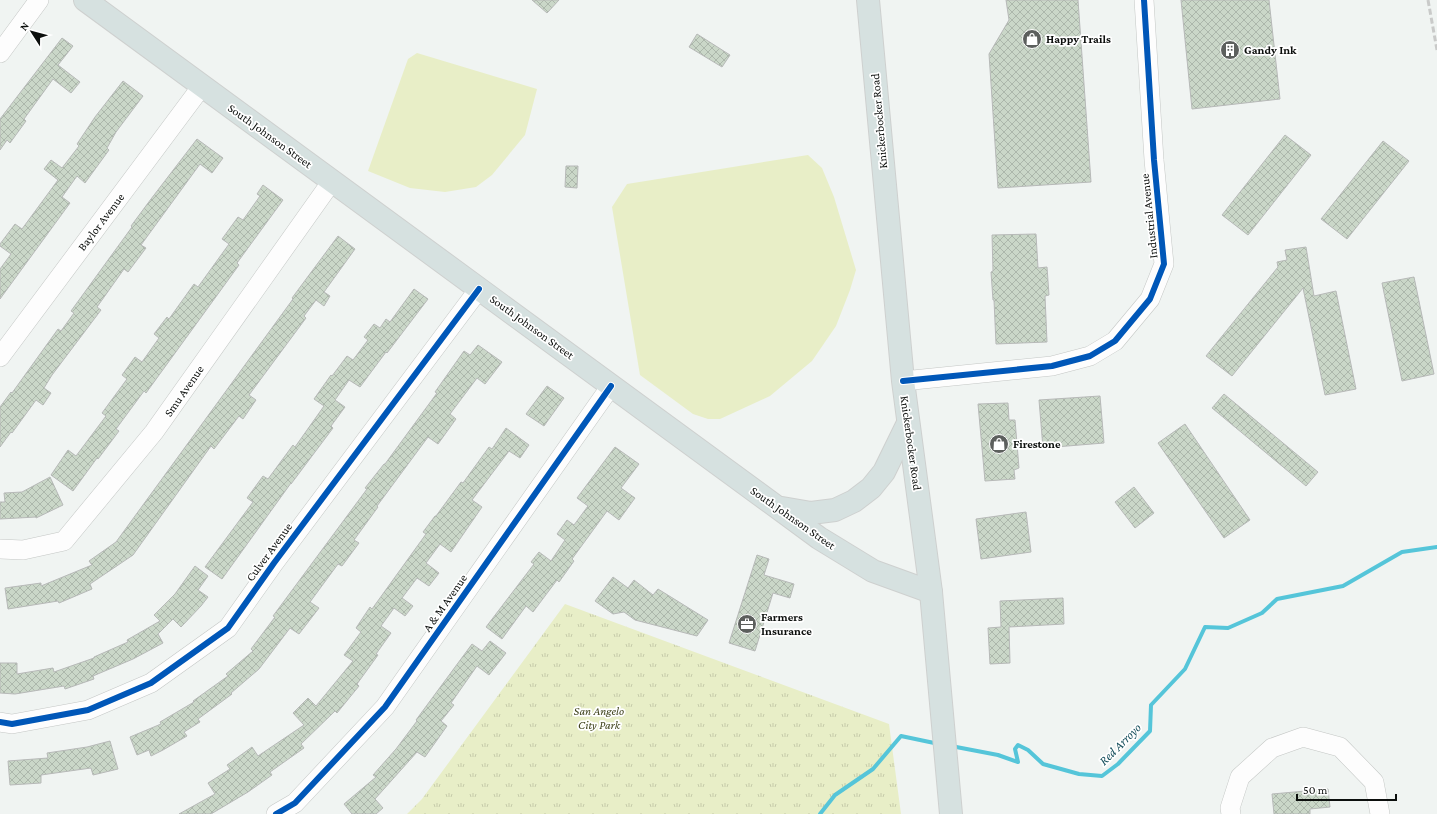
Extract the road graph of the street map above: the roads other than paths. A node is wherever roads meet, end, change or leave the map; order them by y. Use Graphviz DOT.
graph roads {
  1 [pos="39,0"];
  2 [pos="85,0"];
  3 [pos="868,0"];
  4 [pos="1144,0"];
  5 [pos="0,53"];
  6 [pos="202,86"];
  7 [pos="332,181"];
  8 [pos="479,288"];
  9 [pos="0,357"];
  10 [pos="903,381"];
  11 [pos="611,386"];
  12 [pos="908,423"];
  13 [pos="777,507"];
  14 [pos="0,549"];
  15 [pos="931,592"];
  16 [pos="0,722"];
  17 [pos="276,814"];
  18 [pos="951,814"];
  19 [pos="1231,814"];
  20 [pos="1380,814"];
  1 -- 5 [label="street"];
  2 -- 6 [label="main road, South Johnson Street"];
  3 -- 10 [label="main road, Knickerbocker Road"];
  4 -- 10 [label="street, Industrial Avenue"];
  6 -- 7 [label="main road, South Johnson Street"];
  6 -- 9 [label="street, Baylor Avenue"];
  7 -- 8 [label="main road, South Johnson Street"];
  7 -- 14 [label="street, Smu Avenue"];
  8 -- 11 [label="main road, South Johnson Street"];
  8 -- 16 [label="street, Culver Avenue"];
  10 -- 12 [label="main road, Knickerbocker Road"];
  11 -- 13 [label="main road, South Johnson Street"];
  11 -- 17 [label="street, A & M Avenue"];
  12 -- 13 [label="main road"];
  12 -- 15 [label="main road, Knickerbocker Road"];
  13 -- 15 [label="main road, South Johnson Street"];
  15 -- 18 [label="main road, Knickerbocker Road"];
  19 -- 20 [label="street"];
}
